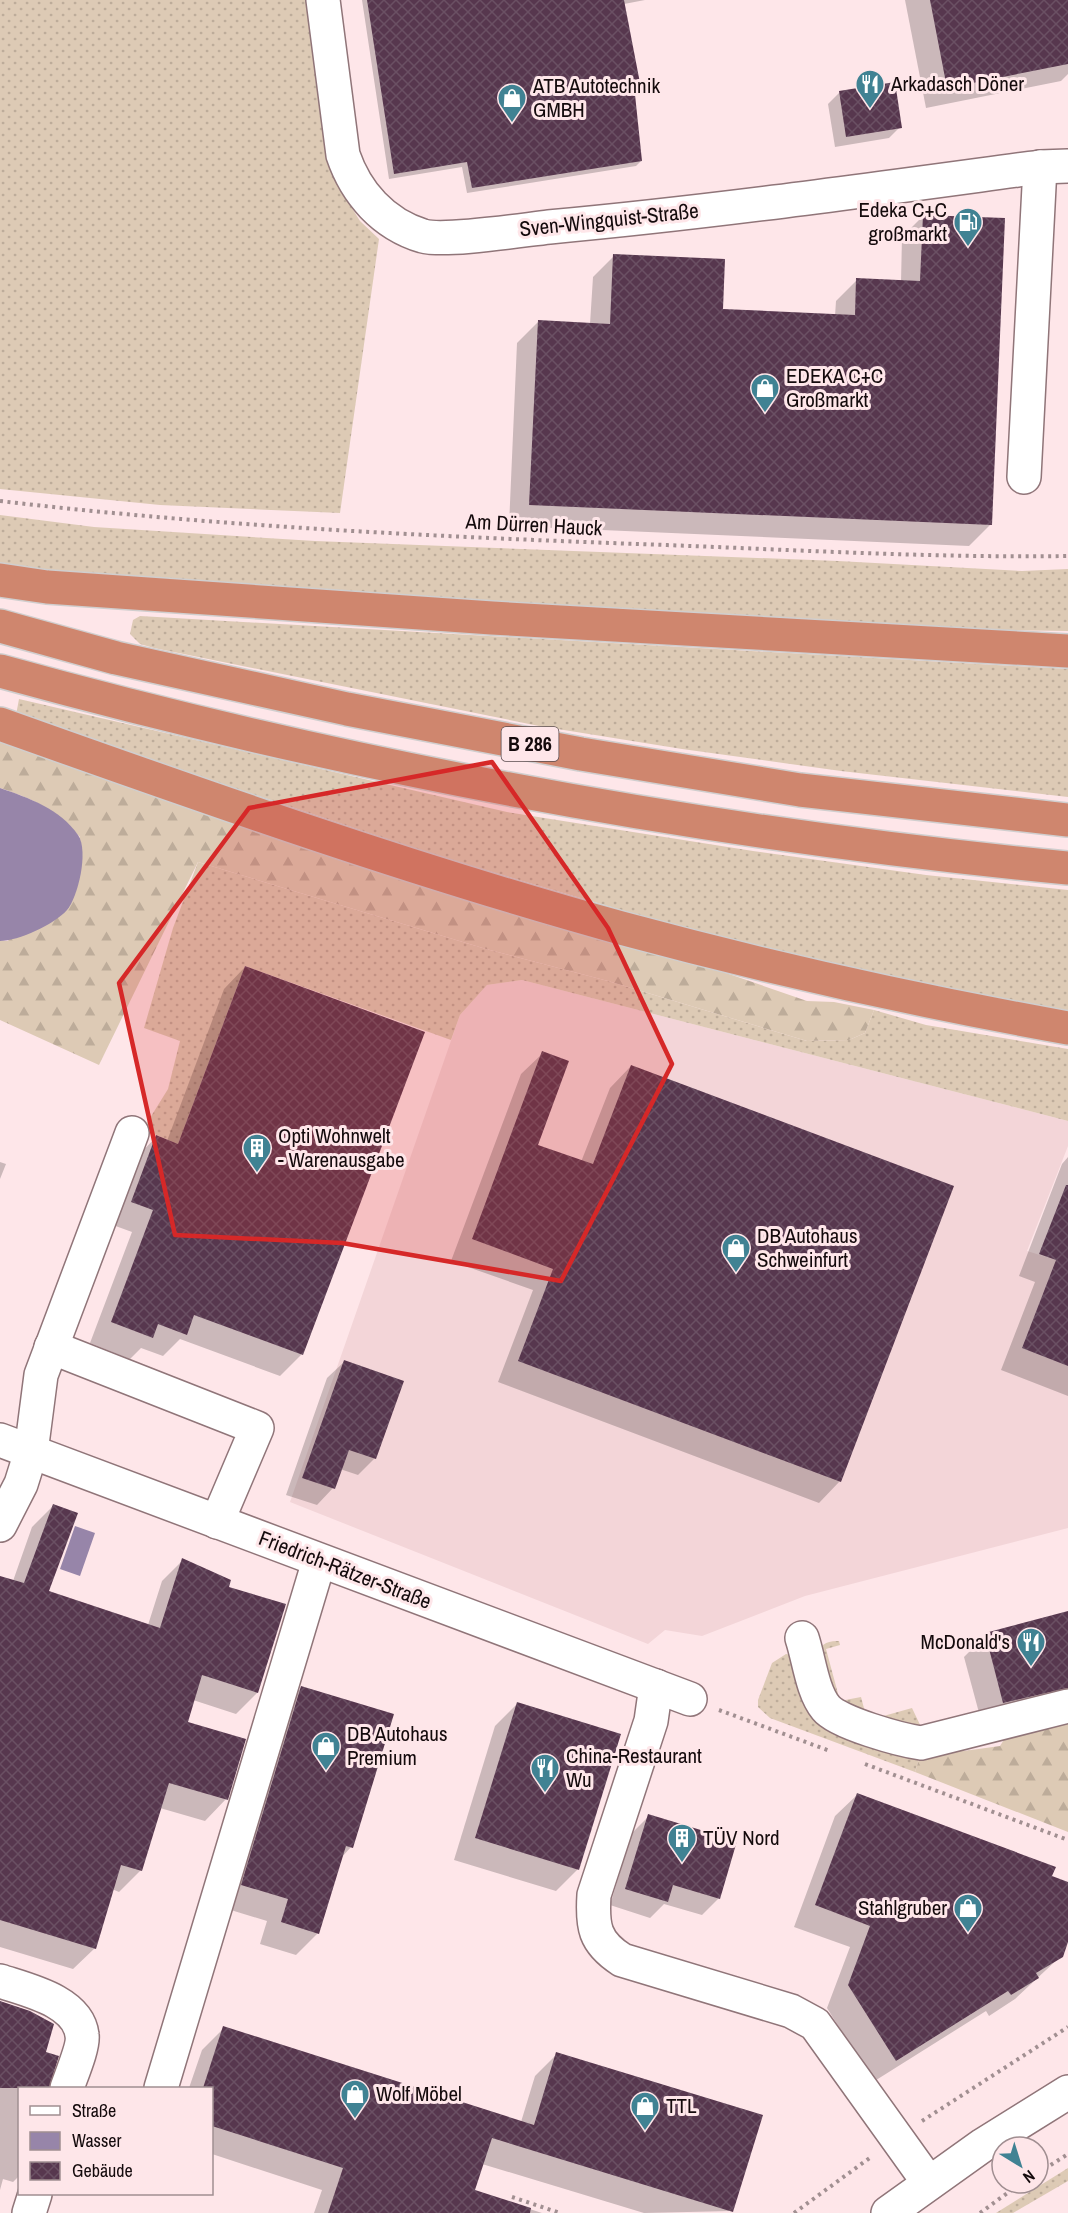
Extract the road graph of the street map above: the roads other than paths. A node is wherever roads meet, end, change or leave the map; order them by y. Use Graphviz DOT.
graph roads {
  1 [pos="323,0"];
  2 [pos="1054,166"];
  3 [pos="1024,477"];
  4 [pos="0,580"];
  5 [pos="0,626"];
  6 [pos="1068,651"];
  7 [pos="0,671"];
  8 [pos="0,724"];
  9 [pos="1068,820"];
  10 [pos="1068,868"];
  11 [pos="1068,1028"];
  12 [pos="132,1133"];
  13 [pos="51,1347"];
  14 [pos="0,1440"];
  15 [pos="31,1452"];
  16 [pos="217,1522"];
  17 [pos="0,1525"];
  18 [pos="319,1561"];
  19 [pos="802,1638"];
  20 [pos="656,1686"];
  21 [pos="690,1699"];
  22 [pos="1068,1706"];
  23 [pos="0,1981"];
  24 [pos="67,2087"];
  25 [pos="161,2087"];
  26 [pos="1068,2092"];
  27 [pos="928,2183"];
  28 [pos="34,2195"];
  29 [pos="29,2213"];
  30 [pos="888,2213"];
  1 -- 2 [label="street, Sven-Wingquist-Straße"];
  2 -- 3 [label="street"];
  4 -- 6 [label="highway"];
  5 -- 9 [label="highway, B 286"];
  7 -- 10 [label="highway, B 286"];
  8 -- 11 [label="highway"];
  12 -- 13 [label="street"];
  13 -- 15 [label="street"];
  13 -- 16 [label="street"];
  14 -- 15 [label="street, Friedrich-Rätzer-Straße"];
  15 -- 16 [label="street, Friedrich-Rätzer-Straße"];
  15 -- 17 [label="street"];
  16 -- 18 [label="street, Friedrich-Rätzer-Straße"];
  18 -- 20 [label="street, Friedrich-Rätzer-Straße"];
  18 -- 25 [label="street"];
  19 -- 22 [label="street"];
  20 -- 21 [label="street, Friedrich-Rätzer-Straße"];
  20 -- 27 [label="street"];
  23 -- 24 [label="street"];
  26 -- 27 [label="street"];
  27 -- 30 [label="street"];
  28 -- 29 [label="street"];
}
